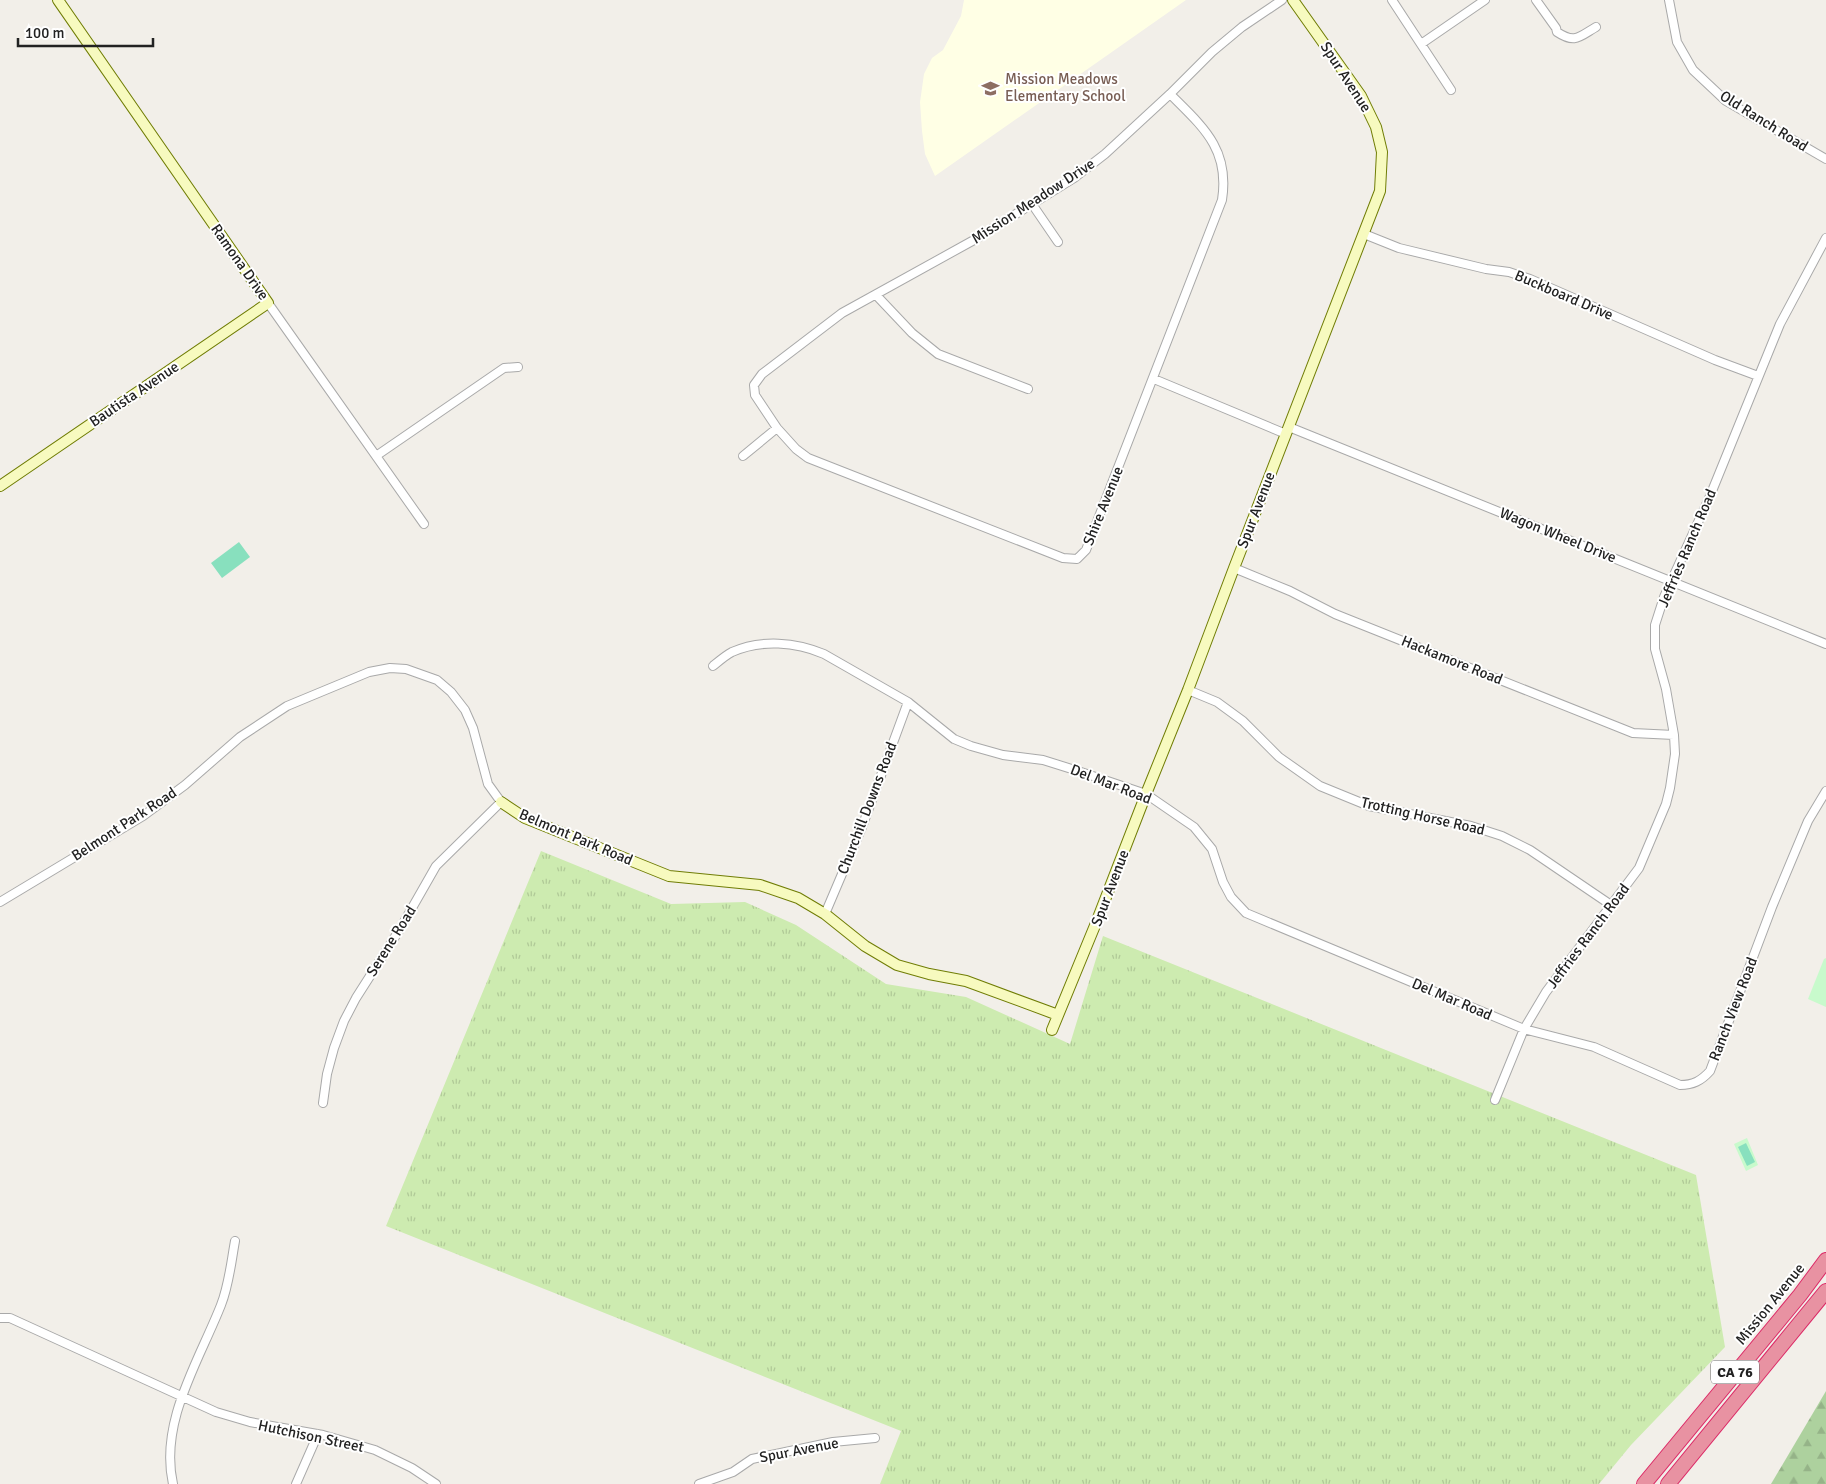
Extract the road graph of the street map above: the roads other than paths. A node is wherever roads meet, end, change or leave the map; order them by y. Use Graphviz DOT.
graph roads {
  1 [pos="58,0"];
  2 [pos="1282,0"];
  3 [pos="1294,0"];
  4 [pos="1392,0"];
  5 [pos="1485,0"];
  6 [pos="1536,0"];
  7 [pos="1669,0"];
  8 [pos="1596,28"];
  9 [pos="1421,44"];
  10 [pos="1451,90"];
  11 [pos="1170,94"];
  12 [pos="1826,159"];
  13 [pos="1032,204"];
  14 [pos="1364,234"];
  15 [pos="1826,238"];
  16 [pos="1058,242"];
  17 [pos="876,294"];
  18 [pos="268,302"];
  19 [pos="518,367"];
  20 [pos="762,374"];
  21 [pos="1758,376"];
  22 [pos="1154,379"];
  23 [pos="1028,389"];
  24 [pos="777,428"];
  25 [pos="1287,431"];
  26 [pos="376,456"];
  27 [pos="742,456"];
  28 [pos="0,486"];
  29 [pos="424,524"];
  30 [pos="1234,568"];
  31 [pos="1672,581"];
  32 [pos="1826,644"];
  33 [pos="714,666"];
  34 [pos="1188,690"];
  35 [pos="908,702"];
  36 [pos="1674,735"];
  37 [pos="1826,791"];
  38 [pos="1146,794"];
  39 [pos="500,802"];
  40 [pos="0,902"];
  41 [pos="1611,905"];
  42 [pos="824,914"];
  43 [pos="1058,1015"];
  44 [pos="1524,1029"];
  45 [pos="1052,1030"];
  46 [pos="1495,1100"];
  47 [pos="323,1103"];
  48 [pos="235,1242"];
  49 [pos="1826,1260"];
  50 [pos="1826,1291"];
  51 [pos="0,1318"];
  52 [pos="182,1396"];
  53 [pos="318,1434"];
  54 [pos="875,1438"];
  55 [pos="173,1484"];
  56 [pos="296,1484"];
  57 [pos="436,1484"];
  58 [pos="699,1484"];
  59 [pos="1644,1484"];
  60 [pos="1668,1484"];
  1 -- 18 [label="street, Ramona Drive"];
  2 -- 11 [label="street, Mission Meadow Drive"];
  3 -- 14 [label="street, Spur Avenue"];
  4 -- 9 [label="street"];
  5 -- 9 [label="street"];
  6 -- 8 [label="street"];
  7 -- 12 [label="street, Old Ranch Road"];
  9 -- 10 [label="street"];
  11 -- 13 [label="street, Mission Meadow Drive"];
  11 -- 22 [label="street, Shire Avenue"];
  13 -- 16 [label="street"];
  13 -- 17 [label="street, Mission Meadow Drive"];
  14 -- 21 [label="street, Buckboard Drive"];
  14 -- 25 [label="street, Spur Avenue"];
  15 -- 21 [label="street, Jeffries Ranch Road"];
  17 -- 20 [label="street, Mission Meadow Drive"];
  17 -- 23 [label="street"];
  18 -- 26 [label="street, Ramona Drive"];
  18 -- 28 [label="street, Bautista Avenue"];
  19 -- 26 [label="street"];
  20 -- 24 [label="street, Shire Avenue"];
  21 -- 31 [label="street, Jeffries Ranch Road"];
  22 -- 24 [label="street, Shire Avenue"];
  22 -- 25 [label="street, Wagon Wheel Drive"];
  24 -- 27 [label="street"];
  25 -- 30 [label="street, Spur Avenue"];
  25 -- 31 [label="street, Wagon Wheel Drive"];
  26 -- 29 [label="street, Ramona Drive"];
  30 -- 34 [label="street, Spur Avenue"];
  30 -- 36 [label="street, Hackamore Road"];
  31 -- 32 [label="street, Wagon Wheel Drive"];
  31 -- 36 [label="street, Jeffries Ranch Road"];
  33 -- 35 [label="street, Del Mar Road"];
  34 -- 38 [label="street, Spur Avenue"];
  34 -- 41 [label="street, Trotting Horse Road"];
  35 -- 38 [label="street, Del Mar Road"];
  35 -- 42 [label="street, Churchill Downs Road"];
  36 -- 41 [label="street, Jeffries Ranch Road"];
  37 -- 44 [label="street, Ranch View Road"];
  38 -- 43 [label="street, Spur Avenue"];
  38 -- 44 [label="street, Del Mar Road"];
  39 -- 40 [label="street, Belmont Park Road"];
  39 -- 42 [label="street, Belmont Park Road"];
  39 -- 47 [label="street, Serene Road"];
  41 -- 44 [label="street, Jeffries Ranch Road"];
  42 -- 43 [label="street, Belmont Park Road"];
  43 -- 45 [label="street, Spur Avenue"];
  44 -- 46 [label="street, Jeffries Ranch Road"];
  48 -- 52 [label="street"];
  49 -- 59 [label="highway, Mission Avenue / CA 76"];
  50 -- 60 [label="highway, CA 76"];
  51 -- 52 [label="street, Hutchison Street"];
  52 -- 53 [label="street, Hutchison Street"];
  52 -- 55 [label="street"];
  53 -- 56 [label="street"];
  53 -- 57 [label="street, Hutchison Street"];
  54 -- 58 [label="street, Spur Avenue"];
}
